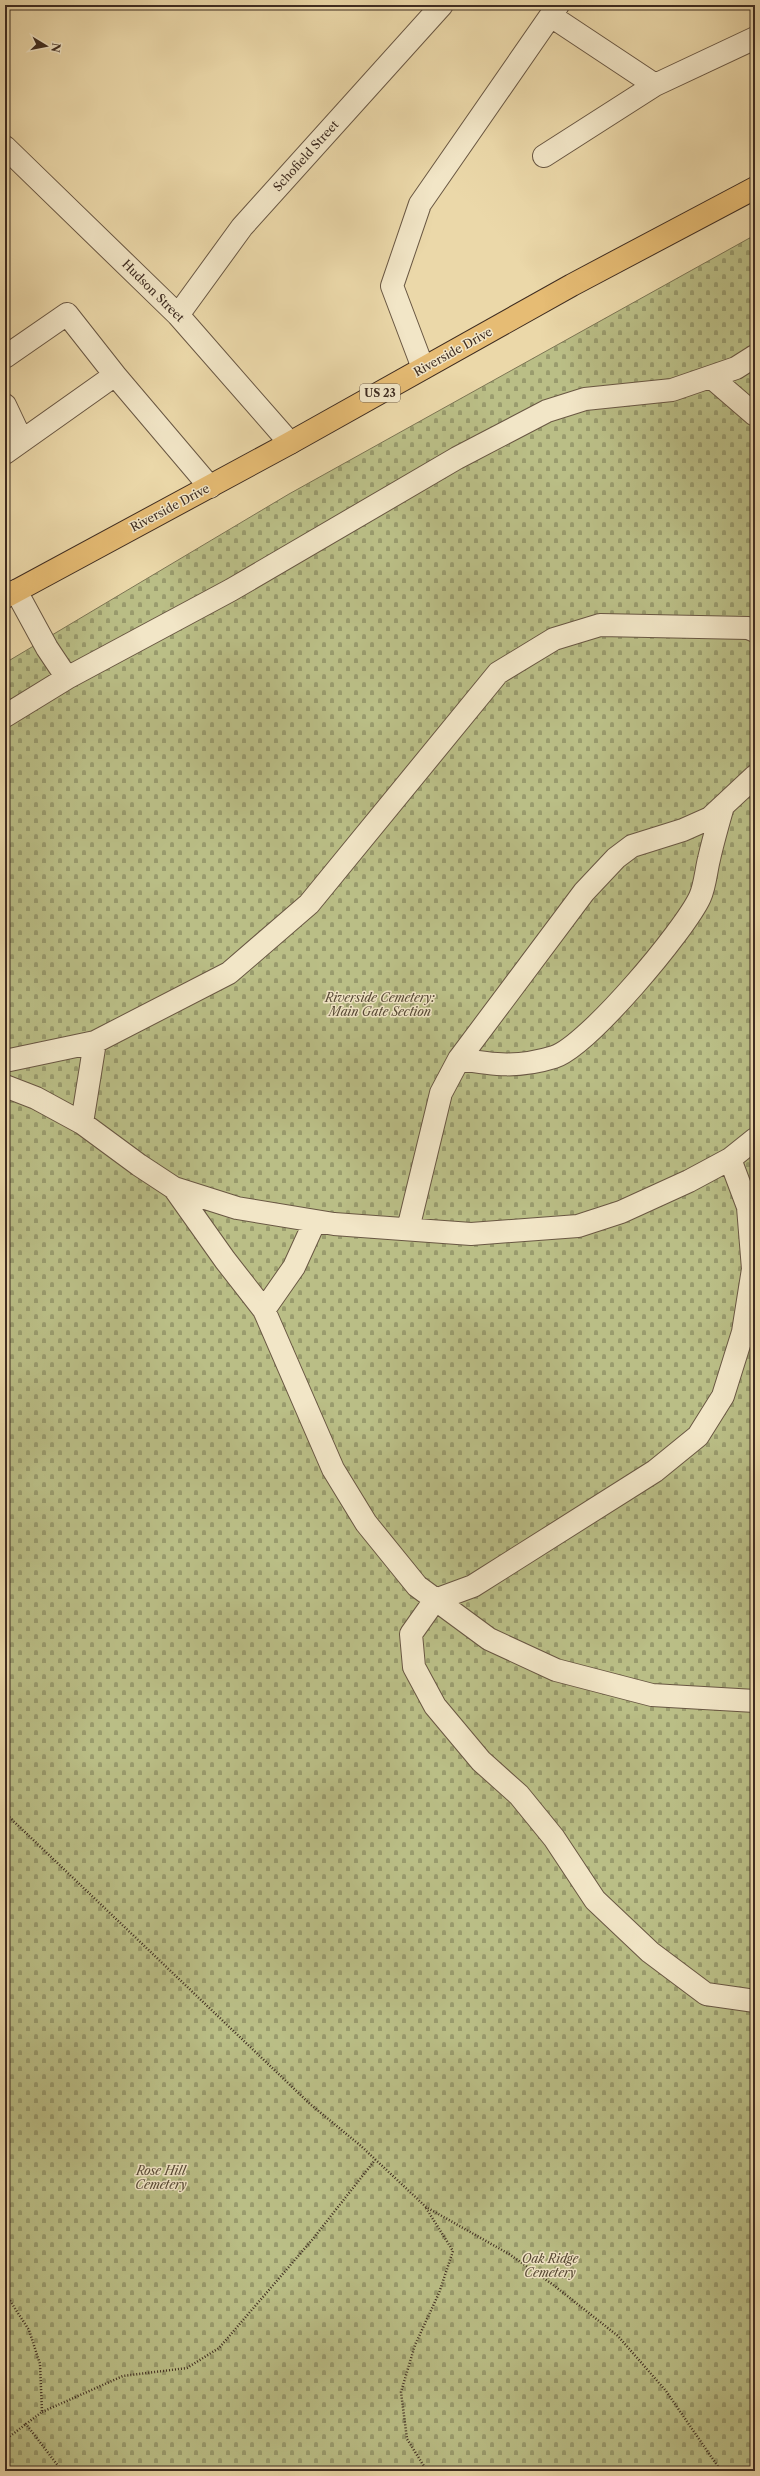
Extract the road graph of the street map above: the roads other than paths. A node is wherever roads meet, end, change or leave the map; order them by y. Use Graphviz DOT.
graph roads {
  1 [pos="442,5"];
  2 [pos="555,10"];
  3 [pos="755,38"];
  4 [pos="655,85"];
  5 [pos="5,147"];
  6 [pos="544,156"];
  7 [pos="755,188"];
  8 [pos="178,315"];
  9 [pos="755,356"];
  10 [pos="5,357"];
  11 [pos="423,368"];
  12 [pos="115,375"];
  13 [pos="710,377"];
  14 [pos="5,405"];
  15 [pos="755,414"];
  16 [pos="22,441"];
  17 [pos="290,443"];
  18 [pos="5,454"];
  19 [pos="210,487"];
  20 [pos="11,594"];
  21 [pos="753,628"];
  22 [pos="67,678"];
  23 [pos="5,716"];
  24 [pos="755,776"];
  25 [pos="723,806"];
  26 [pos="95,1042"];
  27 [pos="459,1059"];
  28 [pos="5,1061"];
  29 [pos="5,1086"];
  30 [pos="82,1123"];
  31 [pos="755,1139"];
  32 [pos="730,1159"];
  33 [pos="174,1188"];
  34 [pos="315,1221"];
  35 [pos="408,1229"];
  36 [pos="264,1310"];
  37 [pos="435,1600"];
  38 [pos="755,1701"];
  39 [pos="755,2001"];
  1 -- 8 [label="street, Schofield Street"];
  2 -- 4 [label="street"];
  2 -- 11 [label="street"];
  3 -- 4 [label="street"];
  4 -- 6 [label="street"];
  5 -- 8 [label="street, Hudson Street"];
  7 -- 11 [label="main road, Riverside Drive / US 23"];
  8 -- 17 [label="street, Hudson Street"];
  9 -- 13 [label="street"];
  10 -- 12 [label="street"];
  11 -- 17 [label="main road, Riverside Drive / US 23"];
  12 -- 16 [label="street"];
  12 -- 19 [label="street"];
  13 -- 15 [label="street"];
  13 -- 22 [label="street"];
  14 -- 16 [label="street"];
  16 -- 18 [label="street"];
  17 -- 19 [label="main road, Riverside Drive / US 23"];
  19 -- 20 [label="main road, Riverside Drive / US 23"];
  20 -- 22 [label="street"];
  21 -- 26 [label="street"];
  22 -- 23 [label="street"];
  24 -- 25 [label="street"];
  25 -- 27 [label="street"];
  25 -- 27 [label="street"];
  26 -- 28 [label="street"];
  26 -- 30 [label="street"];
  27 -- 35 [label="street"];
  29 -- 30 [label="street"];
  30 -- 33 [label="street"];
  31 -- 32 [label="street"];
  32 -- 35 [label="street"];
  32 -- 37 [label="street"];
  33 -- 34 [label="street"];
  33 -- 36 [label="street"];
  34 -- 35 [label="street"];
  34 -- 36 [label="street"];
  36 -- 37 [label="street"];
  37 -- 38 [label="street"];
  37 -- 39 [label="street"];
}
